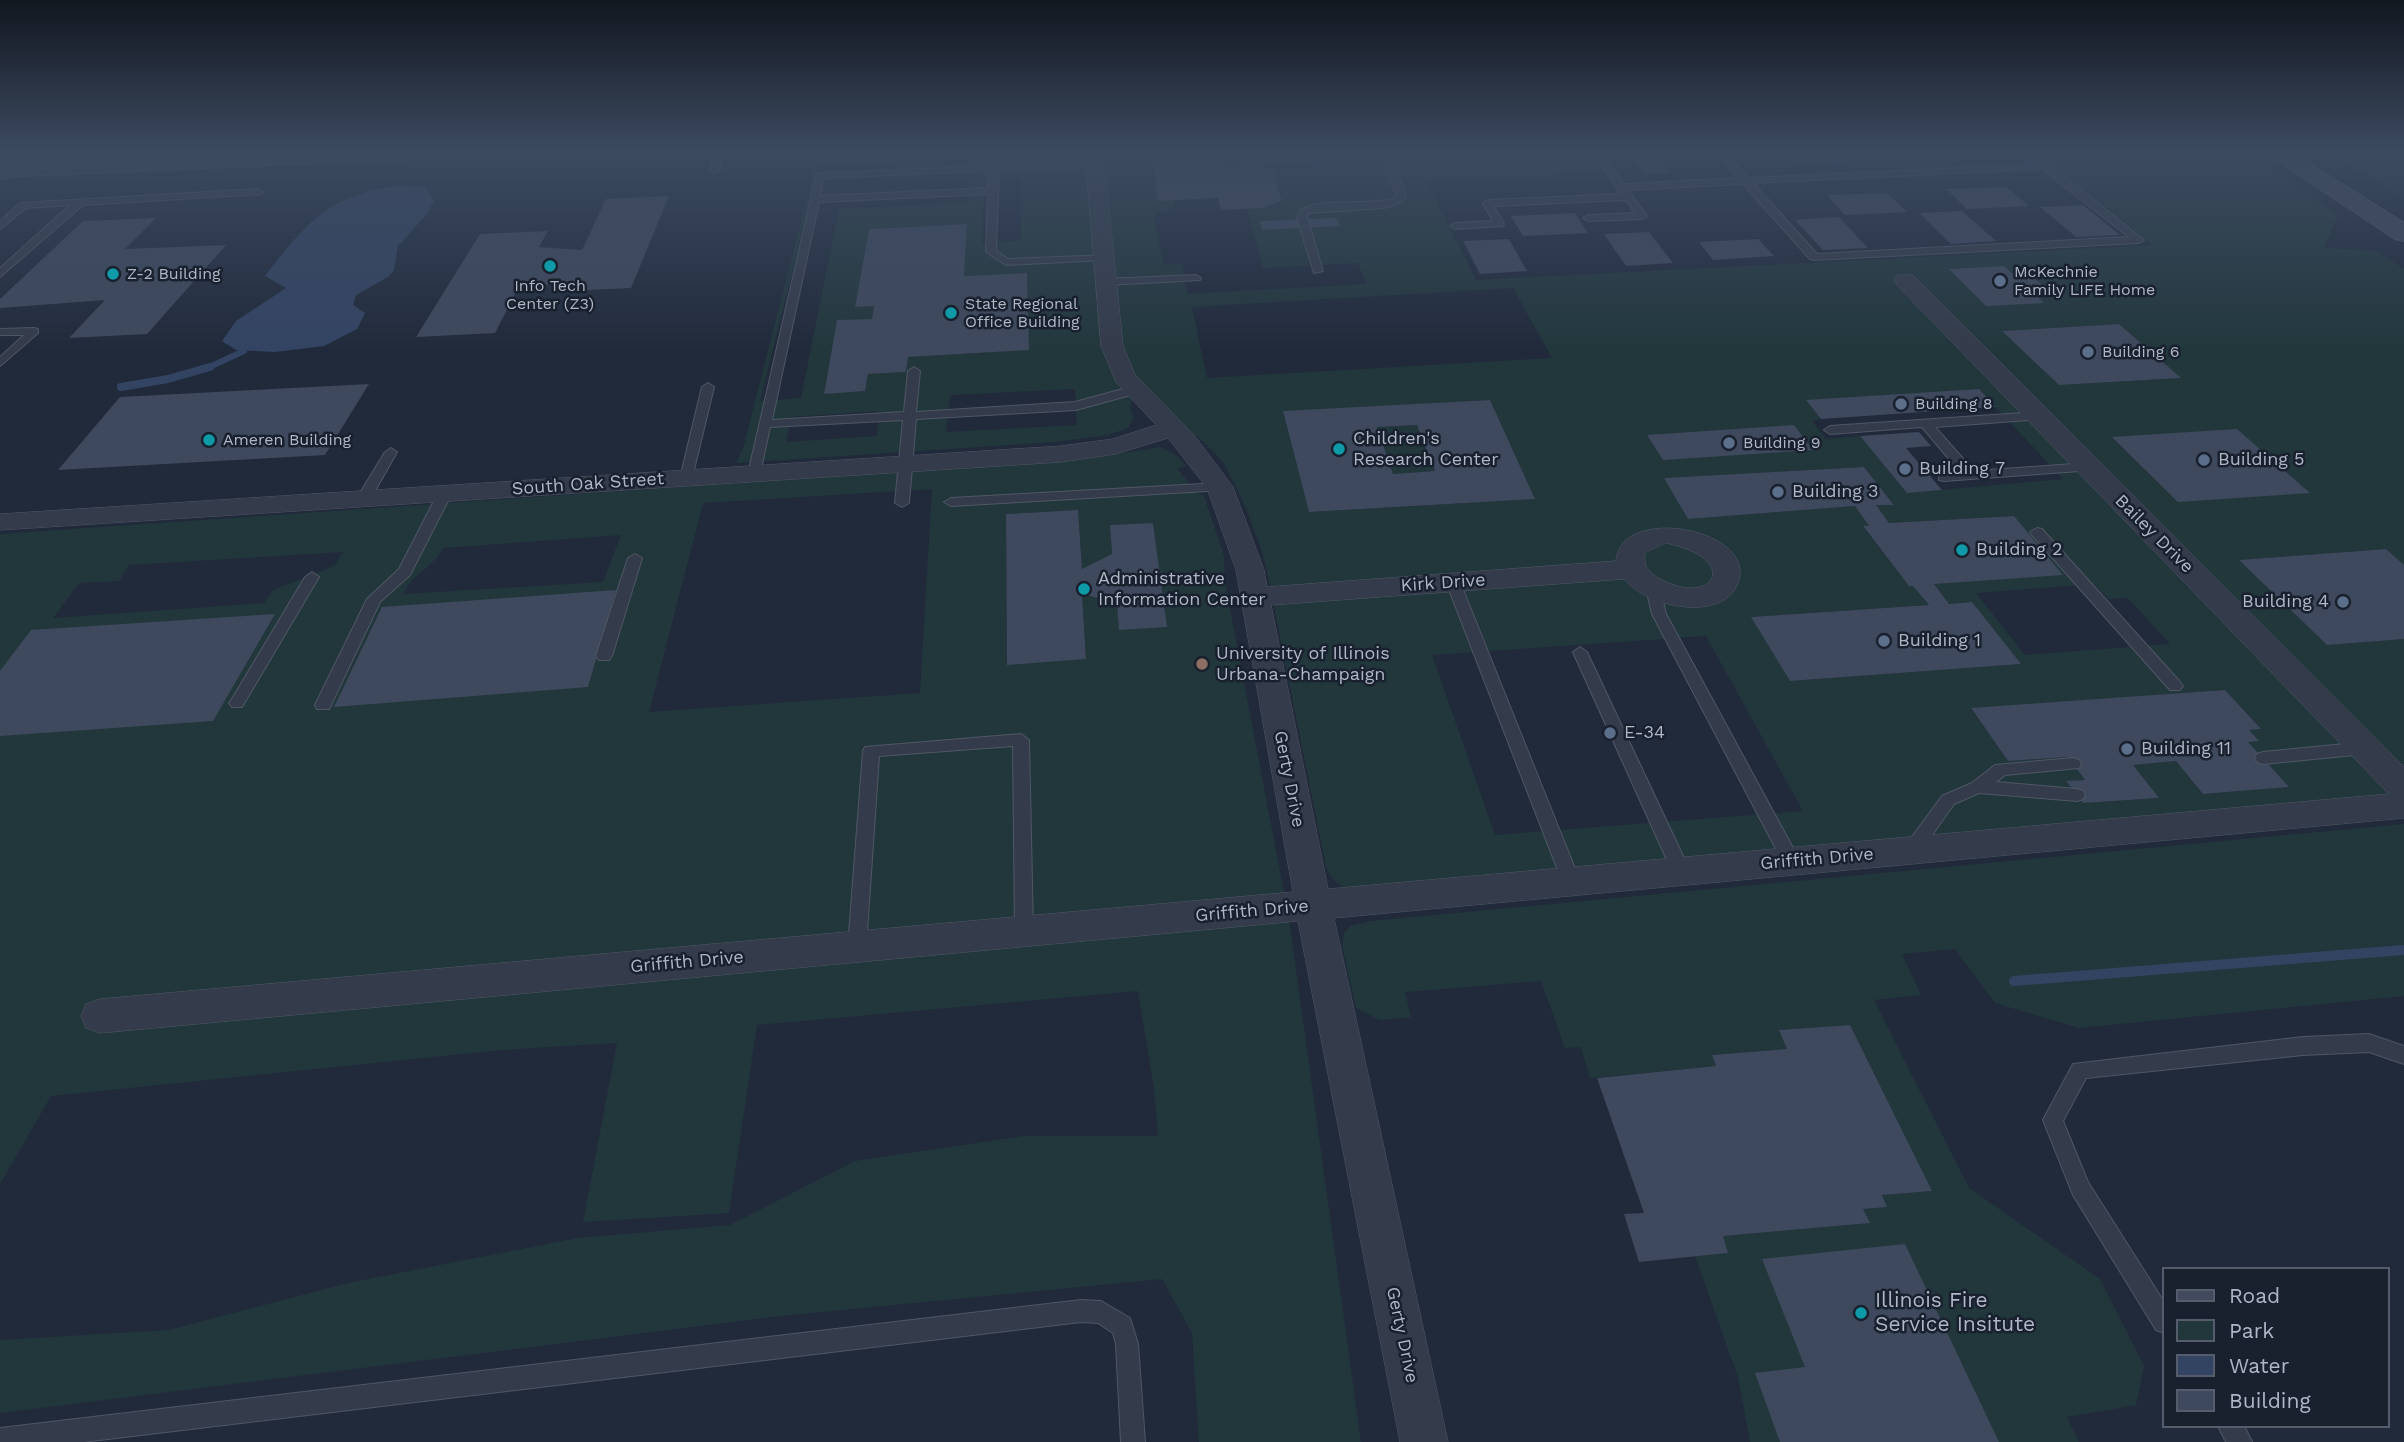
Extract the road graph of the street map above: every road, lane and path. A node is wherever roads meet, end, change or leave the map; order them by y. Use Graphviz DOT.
graph roads {
  1 [pos="62,218"];
  2 [pos="810,218"];
  3 [pos="992,218"];
  4 [pos="1100,218"];
  5 [pos="1301,218"];
  6 [pos="1496,218"];
  7 [pos="1779,218"];
  8 [pos="2112,218"];
  9 [pos="2379,218"];
  10 [pos="1455,226"];
  11 [pos="2404,234"];
  12 [pos="1104,257"];
  13 [pos="1318,271"];
  14 [pos="0,274"];
  15 [pos="1196,278"];
  16 [pos="1905,280"];
  17 [pos="1106,282"];
  18 [pos="0,332"];
  19 [pos="0,363"];
  20 [pos="914,371"];
  21 [pos="708,387"];
  22 [pos="1134,390"];
  23 [pos="2038,415"];
  24 [pos="910,416"];
  25 [pos="1925,423"];
  26 [pos="764,424"];
  27 [pos="1173,428"];
  28 [pos="1830,430"];
  29 [pos="391,452"];
  30 [pos="905,464"];
  31 [pos="2088,467"];
  32 [pos="754,474"];
  33 [pos="1970,475"];
  34 [pos="1944,477"];
  35 [pos="686,478"];
  36 [pos="1220,487"];
  37 [pos="445,494"];
  38 [pos="365,499"];
  39 [pos="951,502"];
  40 [pos="902,503"];
  41 [pos="0,522"];
  42 [pos="2037,531"];
  43 [pos="635,558"];
  44 [pos="1632,569"];
  45 [pos="312,578"];
  46 [pos="1453,582"];
  47 [pos="1653,588"];
  48 [pos="1255,597"];
  49 [pos="1580,652"];
  50 [pos="604,656"];
  51 [pos="2175,686"];
  52 [pos="237,704"];
  53 [pos="323,705"];
  54 [pos="2365,748"];
  55 [pos="2263,758"];
  56 [pos="2073,764"];
  57 [pos="1978,787"];
  58 [pos="2404,788"];
  59 [pos="2077,795"];
  60 [pos="2404,805"];
  61 [pos="1912,850"];
  62 [pos="1791,861"];
  63 [pos="1681,871"];
  64 [pos="1571,881"];
  65 [pos="1313,905"];
  66 [pos="1024,932"];
  67 [pos="857,947"];
  68 [pos="100,1016"];
  69 [pos="2404,1055"];
  70 [pos="2162,1319"];
  71 [pos="0,1440"];
  72 [pos="1133,1442"];
  73 [pos="1424,1442"];
  1 -- 14 [label="lane"];
  2 -- 26 [label="lane"];
  3 -- 12 [label="lane"];
  4 -- 12 [label="street, Gerty Drive"];
  5 -- 13 [label="lane"];
  6 -- 10 [label="lane"];
  7 -- 8 [label="lane"];
  9 -- 11 [label="main road"];
  12 -- 17 [label="street, Gerty Drive"];
  15 -- 17 [label="lane"];
  16 -- 23 [label="street, Bailey Drive"];
  17 -- 22 [label="street, Gerty Drive"];
  18 -- 19 [label="lane"];
  20 -- 24 [label="lane"];
  21 -- 35 [label="lane"];
  22 -- 24 [label="lane"];
  22 -- 27 [label="street, Gerty Drive"];
  23 -- 25 [label="lane"];
  23 -- 31 [label="street, Bailey Drive"];
  24 -- 26 [label="lane"];
  24 -- 30 [label="lane"];
  25 -- 28 [label="lane"];
  25 -- 33 [label="lane"];
  26 -- 32 [label="lane"];
  27 -- 30 [label="street, South Oak Street"];
  27 -- 36 [label="street, Gerty Drive"];
  29 -- 38 [label="lane"];
  30 -- 32 [label="street, South Oak Street"];
  30 -- 40 [label="lane"];
  31 -- 33 [label="lane"];
  31 -- 54 [label="street, Bailey Drive"];
  32 -- 35 [label="street, South Oak Street"];
  33 -- 34 [label="lane"];
  35 -- 37 [label="street, South Oak Street"];
  36 -- 39 [label="lane"];
  36 -- 48 [label="street, Gerty Drive"];
  37 -- 38 [label="street, South Oak Street"];
  37 -- 53 [label="lane"];
  38 -- 41 [label="street, South Oak Street"];
  42 -- 51 [label="lane"];
  43 -- 50 [label="lane"];
  44 -- 46 [label="street, Kirk Drive"];
  44 -- 47 [label="street"];
  44 -- 47 [label="street"];
  45 -- 52 [label="lane"];
  46 -- 48 [label="street, Kirk Drive"];
  46 -- 64 [label="lane"];
  47 -- 62 [label="lane"];
  48 -- 65 [label="street, Gerty Drive"];
  49 -- 63 [label="lane"];
  54 -- 55 [label="lane"];
  54 -- 58 [label="street, Bailey Drive"];
  56 -- 57 [label="lane"];
  57 -- 59 [label="lane"];
  57 -- 61 [label="lane"];
  60 -- 61 [label="street, Griffith Drive"];
  61 -- 62 [label="street, Griffith Drive"];
  62 -- 63 [label="street, Griffith Drive"];
  63 -- 64 [label="street, Griffith Drive"];
  64 -- 65 [label="street, Griffith Drive"];
  65 -- 66 [label="street, Griffith Drive"];
  65 -- 73 [label="street, Gerty Drive"];
  66 -- 67 [label="street, Griffith Drive"];
  66 -- 67 [label="lane"];
  67 -- 68 [label="street, Griffith Drive"];
  69 -- 70 [label="lane"];
  71 -- 72 [label="lane"];
}
